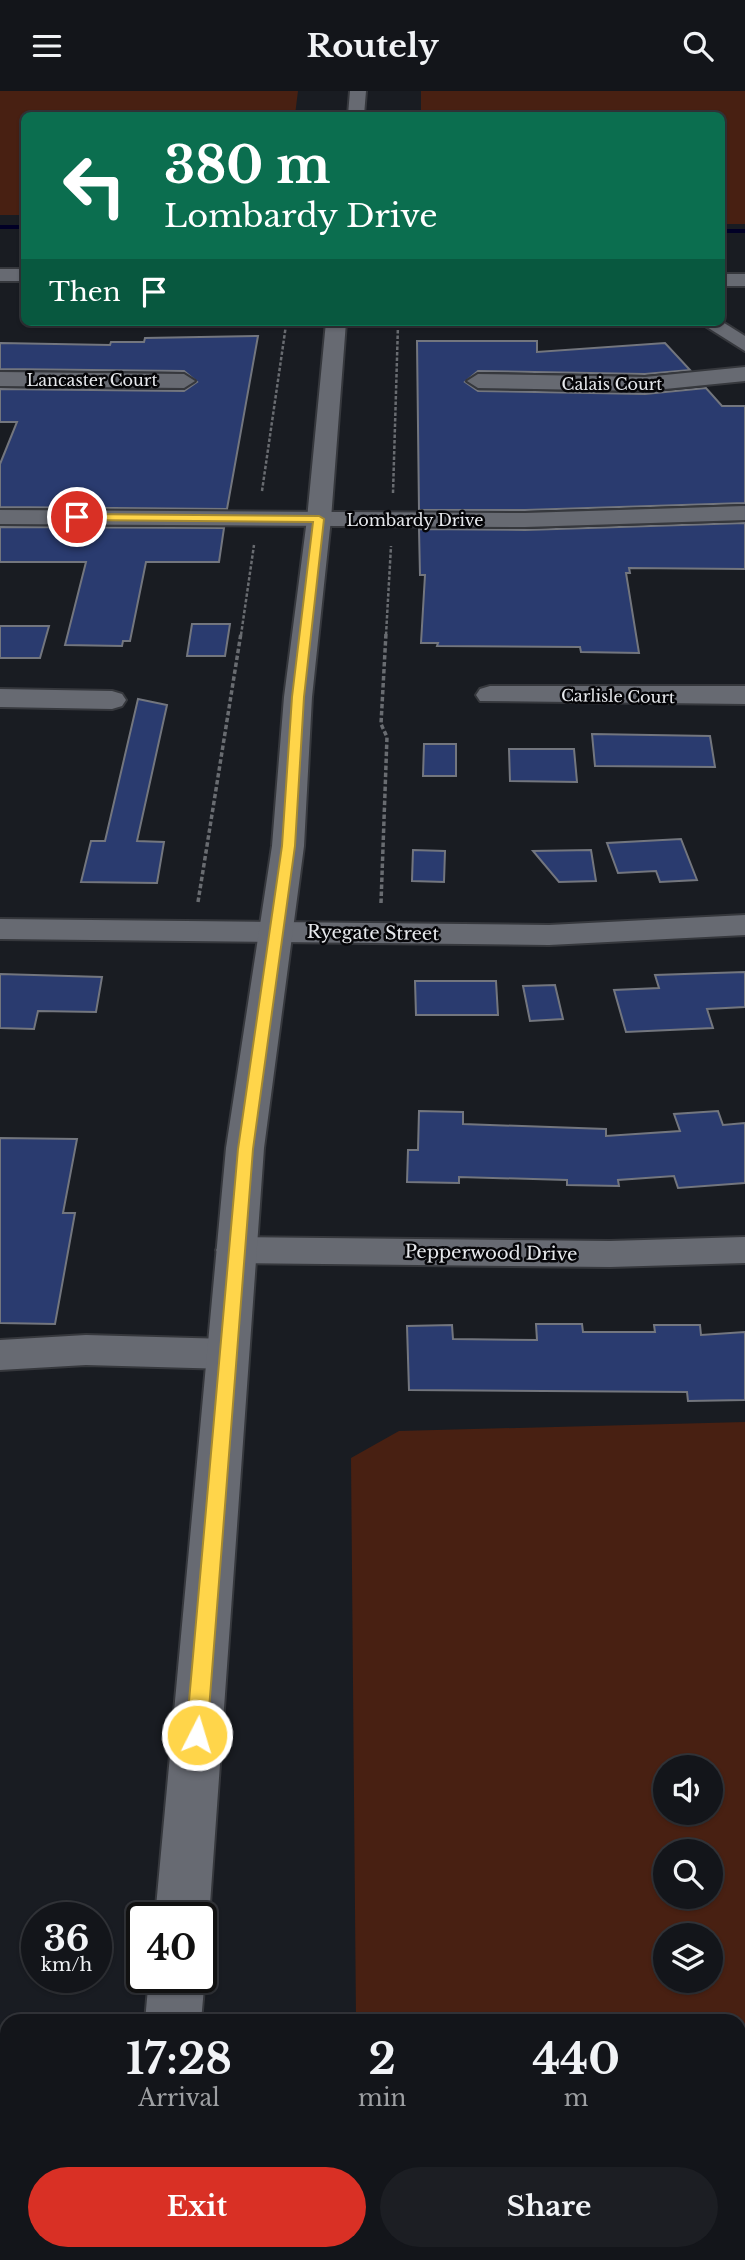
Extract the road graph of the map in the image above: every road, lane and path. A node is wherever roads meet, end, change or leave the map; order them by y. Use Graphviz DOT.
graph roads {
  1 [pos="358,91"];
  2 [pos="356,112"];
  3 [pos="0,275"];
  4 [pos="21,275"];
  5 [pos="725,280"];
  6 [pos="745,280"];
  7 [pos="285,326"];
  8 [pos="336,326"];
  9 [pos="398,326"];
  10 [pos="715,326"];
  11 [pos="745,345"];
  12 [pos="745,374"];
  13 [pos="0,379"];
  14 [pos="184,380"];
  15 [pos="478,381"];
  16 [pos="260,503"];
  17 [pos="390,504"];
  18 [pos="745,513"];
  19 [pos="0,517"];
  20 [pos="319,519"];
  21 [pos="256,533"];
  22 [pos="388,534"];
  23 [pos="490,695"];
  24 [pos="745,695"];
  25 [pos="0,698"];
  26 [pos="112,700"];
  27 [pos="745,925"];
  28 [pos="0,929"];
  29 [pos="194,932"];
  30 [pos="276,932"];
  31 [pos="380,934"];
  32 [pos="236,1250"];
  33 [pos="745,1250"];
  34 [pos="228,1354"];
  35 [pos="0,1355"];
  36 [pos="183,1902"];
  37 [pos="176,1993"];
  38 [pos="174,2014"];
  1 -- 2 [label="street"];
  3 -- 4 [label="street"];
  5 -- 6 [label="street"];
  7 -- 16 [label="path"];
  8 -- 20 [label="street"];
  9 -- 17 [label="path"];
  10 -- 11 [label="street"];
  12 -- 15 [label="street, Calais Court"];
  13 -- 14 [label="street, Lancaster Court"];
  18 -- 20 [label="street, Lombardy Drive"];
  19 -- 20 [label="street, Lombardy Drive"];
  20 -- 30 [label="street"];
  21 -- 29 [label="path"];
  22 -- 31 [label="path"];
  23 -- 24 [label="street, Carlisle Court"];
  25 -- 26 [label="street"];
  27 -- 31 [label="street, Ryegate Street"];
  28 -- 29 [label="street, Ryegate Street"];
  29 -- 30 [label="street, Ryegate Street"];
  30 -- 31 [label="street, Ryegate Street"];
  30 -- 32 [label="street"];
  32 -- 33 [label="street, Pepperwood Drive"];
  32 -- 34 [label="street"];
  34 -- 35 [label="street"];
  34 -- 36 [label="street"];
  37 -- 38 [label="street"];
}
